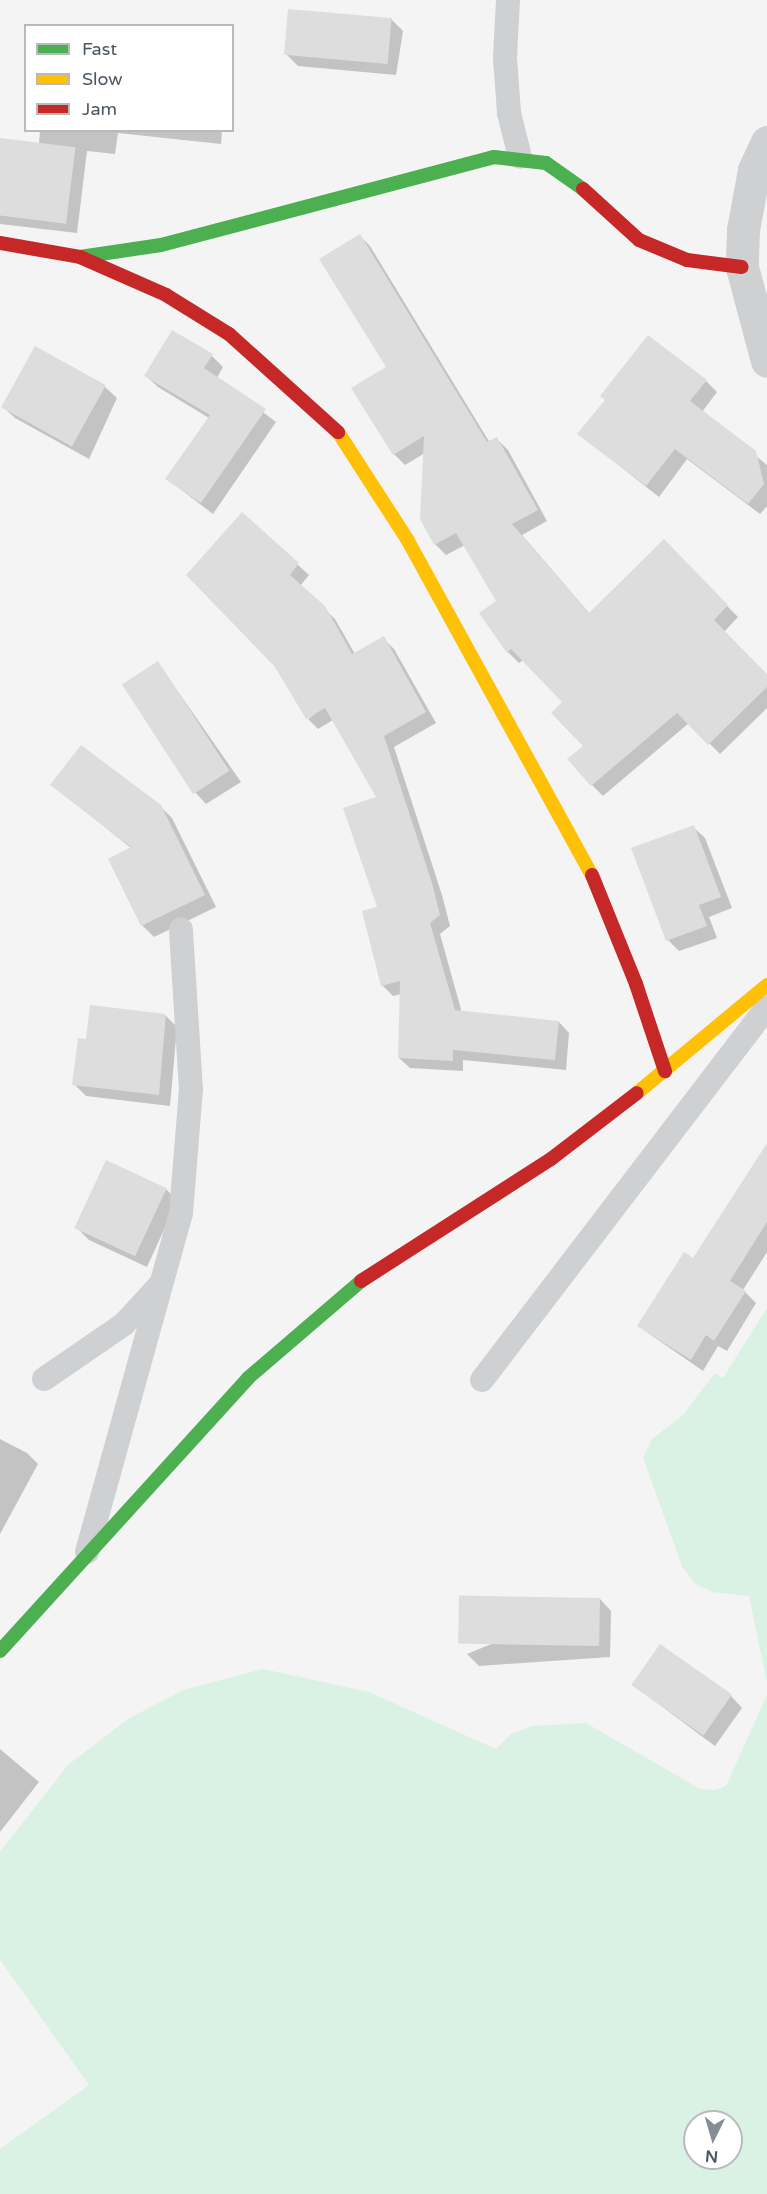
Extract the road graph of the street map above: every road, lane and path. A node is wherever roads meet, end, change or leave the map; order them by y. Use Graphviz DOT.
graph roads {
  1 [pos="508,0"];
  2 [pos="767,141"];
  3 [pos="520,157"];
  4 [pos="0,243"];
  5 [pos="80,257"];
  6 [pos="742,267"];
  7 [pos="767,361"];
  8 [pos="181,929"];
  9 [pos="767,985"];
  10 [pos="767,1007"];
  11 [pos="665,1071"];
  12 [pos="163,1282"];
  13 [pos="44,1379"];
  14 [pos="482,1380"];
  15 [pos="85,1559"];
  16 [pos="0,1651"];
  1 -- 3 [label="lane"];
  2 -- 6 [label="street"];
  3 -- 5 [label="street"];
  3 -- 6 [label="street"];
  4 -- 5 [label="street"];
  5 -- 11 [label="street"];
  6 -- 7 [label="street"];
  8 -- 12 [label="lane"];
  9 -- 11 [label="street"];
  10 -- 14 [label="lane"];
  11 -- 15 [label="street"];
  12 -- 13 [label="lane"];
  12 -- 15 [label="lane"];
  15 -- 16 [label="street"];
}
